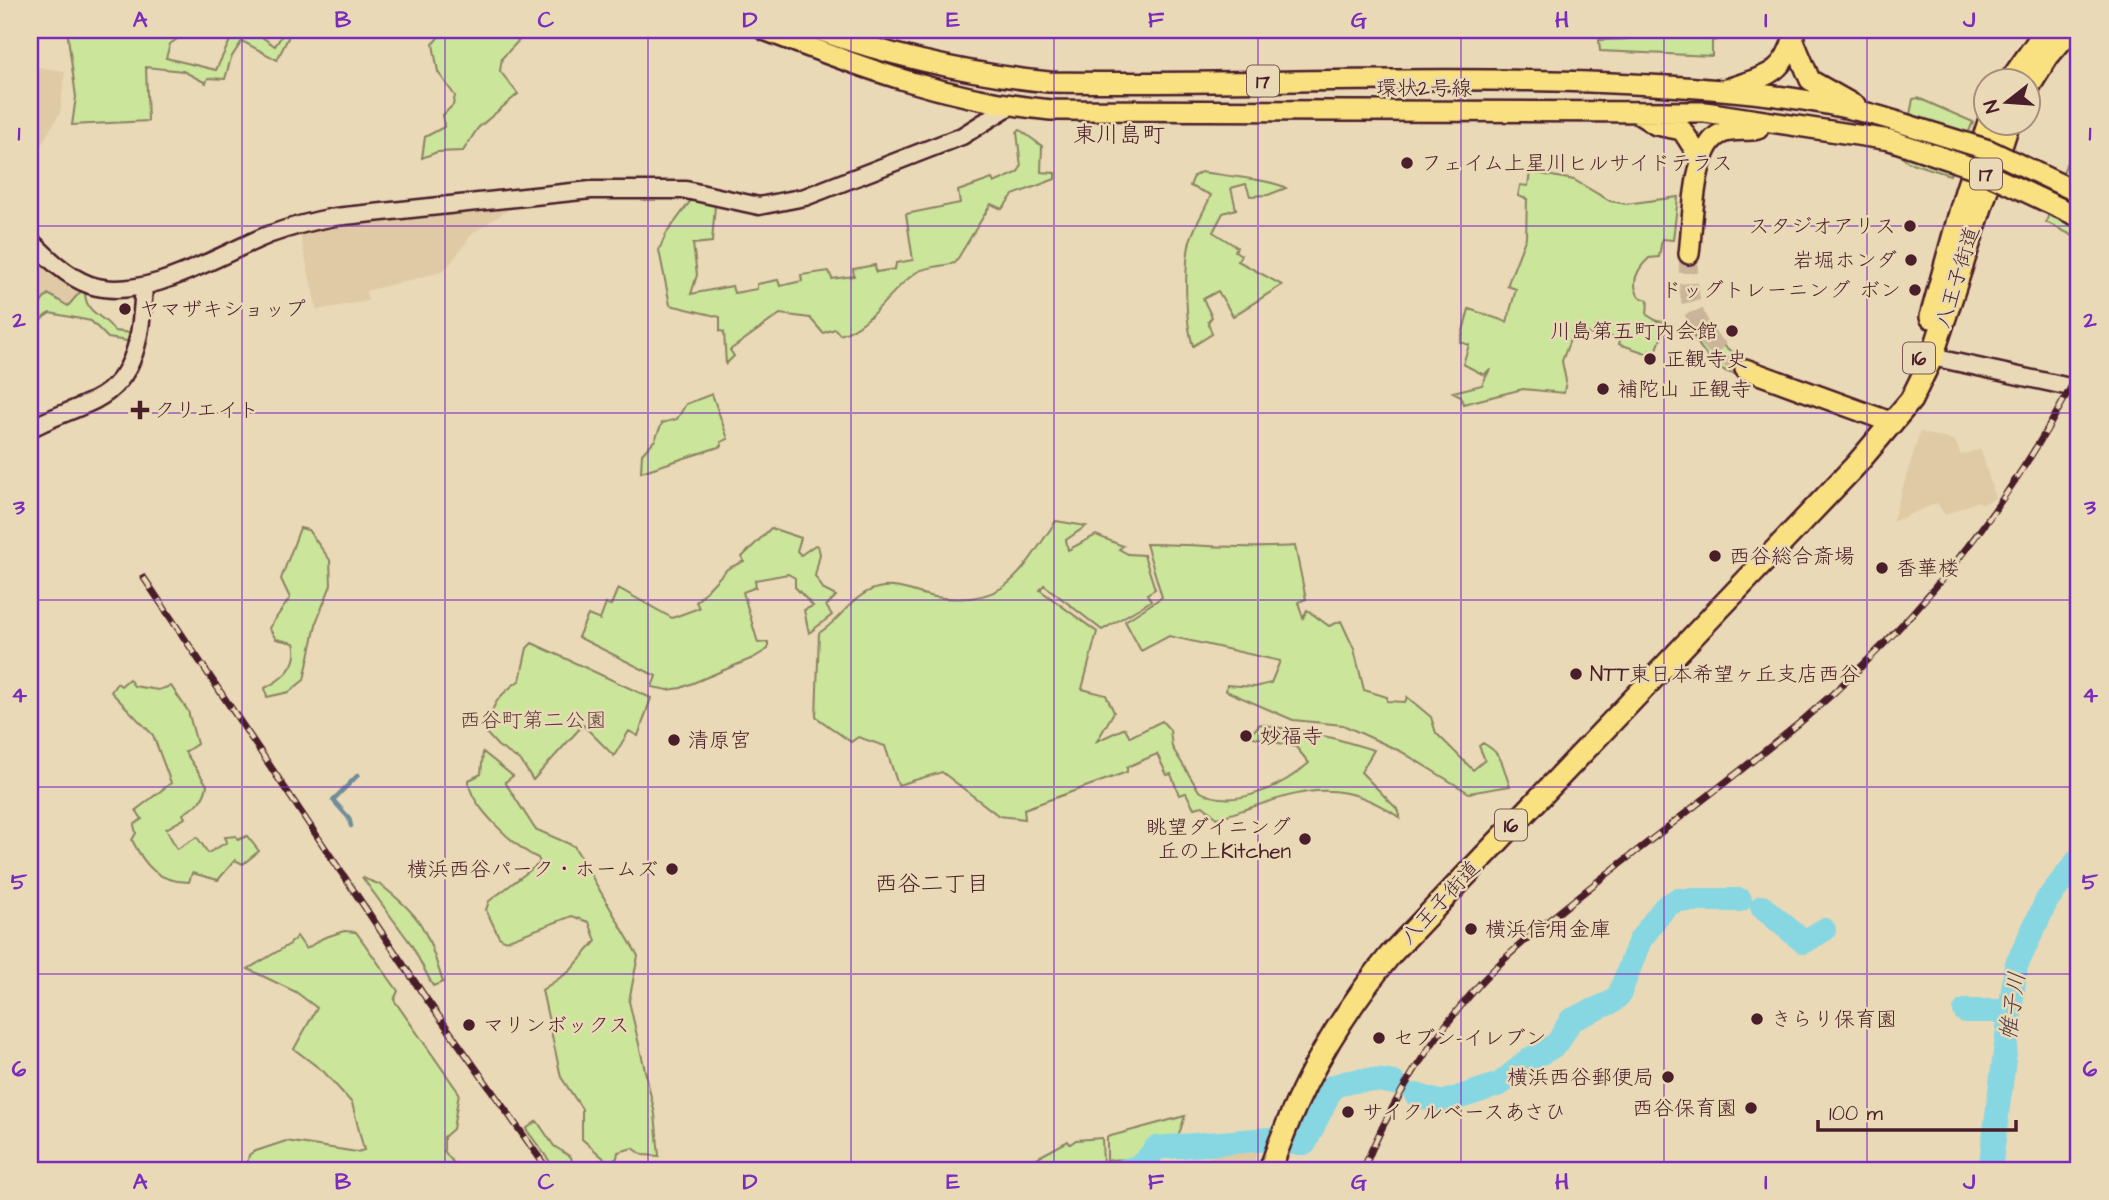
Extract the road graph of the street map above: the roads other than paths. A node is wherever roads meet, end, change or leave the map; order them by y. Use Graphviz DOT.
graph roads {
  1 [pos="764,30"];
  2 [pos="818,30"];
  3 [pos="2046,30"];
  4 [pos="2070,30"];
  5 [pos="1794,34"];
  6 [pos="2021,66"];
  7 [pos="2042,66"];
  8 [pos="1722,90"];
  9 [pos="1010,106"];
  10 [pos="1635,112"];
  11 [pos="1869,113"];
  12 [pos="1779,124"];
  13 [pos="1892,130"];
  14 [pos="1984,136"];
  15 [pos="2004,136"];
  16 [pos="1700,159"];
  17 [pos="2079,193"];
  18 [pos="2079,216"];
  19 [pos="30,240"];
  20 [pos="1689,254"];
  21 [pos="144,286"];
  22 [pos="1932,357"];
  23 [pos="1745,369"];
  24 [pos="2079,389"];
  25 [pos="1888,421"];
  26 [pos="30,429"];
  27 [pos="1270,1170"];
  1 -- 9 [label="main road, 環状2号線 / 17"];
  2 -- 8 [label="main road, 環状2号線 / 17"];
  3 -- 6 [label="highway"];
  4 -- 7 [label="highway"];
  5 -- 8 [label="main road"];
  5 -- 11 [label="main road"];
  8 -- 11 [label="main road, 環状2号線 / 17"];
  9 -- 10 [label="main road, 環状2号線 / 17"];
  9 -- 21 [label="street"];
  10 -- 12 [label="main road, 環状2号線 / 17"];
  10 -- 16 [label="main road"];
  11 -- 13 [label="main road, 環状2号線 / 17"];
  12 -- 13 [label="main road, 環状2号線 / 17"];
  12 -- 16 [label="main road"];
  13 -- 17 [label="main road, 環状2号線 / 17, bridge"];
  13 -- 18 [label="main road, 環状2号線 / 17, bridge"];
  14 -- 25 [label="highway, 八王子街道 / 16"];
  15 -- 22 [label="highway, 八王子街道 / 16"];
  16 -- 20 [label="main road"];
  19 -- 21 [label="street"];
  21 -- 26 [label="street"];
  22 -- 24 [label="street"];
  22 -- 25 [label="highway, 八王子街道 / 16"];
  23 -- 25 [label="main road"];
  25 -- 27 [label="highway, 八王子街道 / 16"];
}
